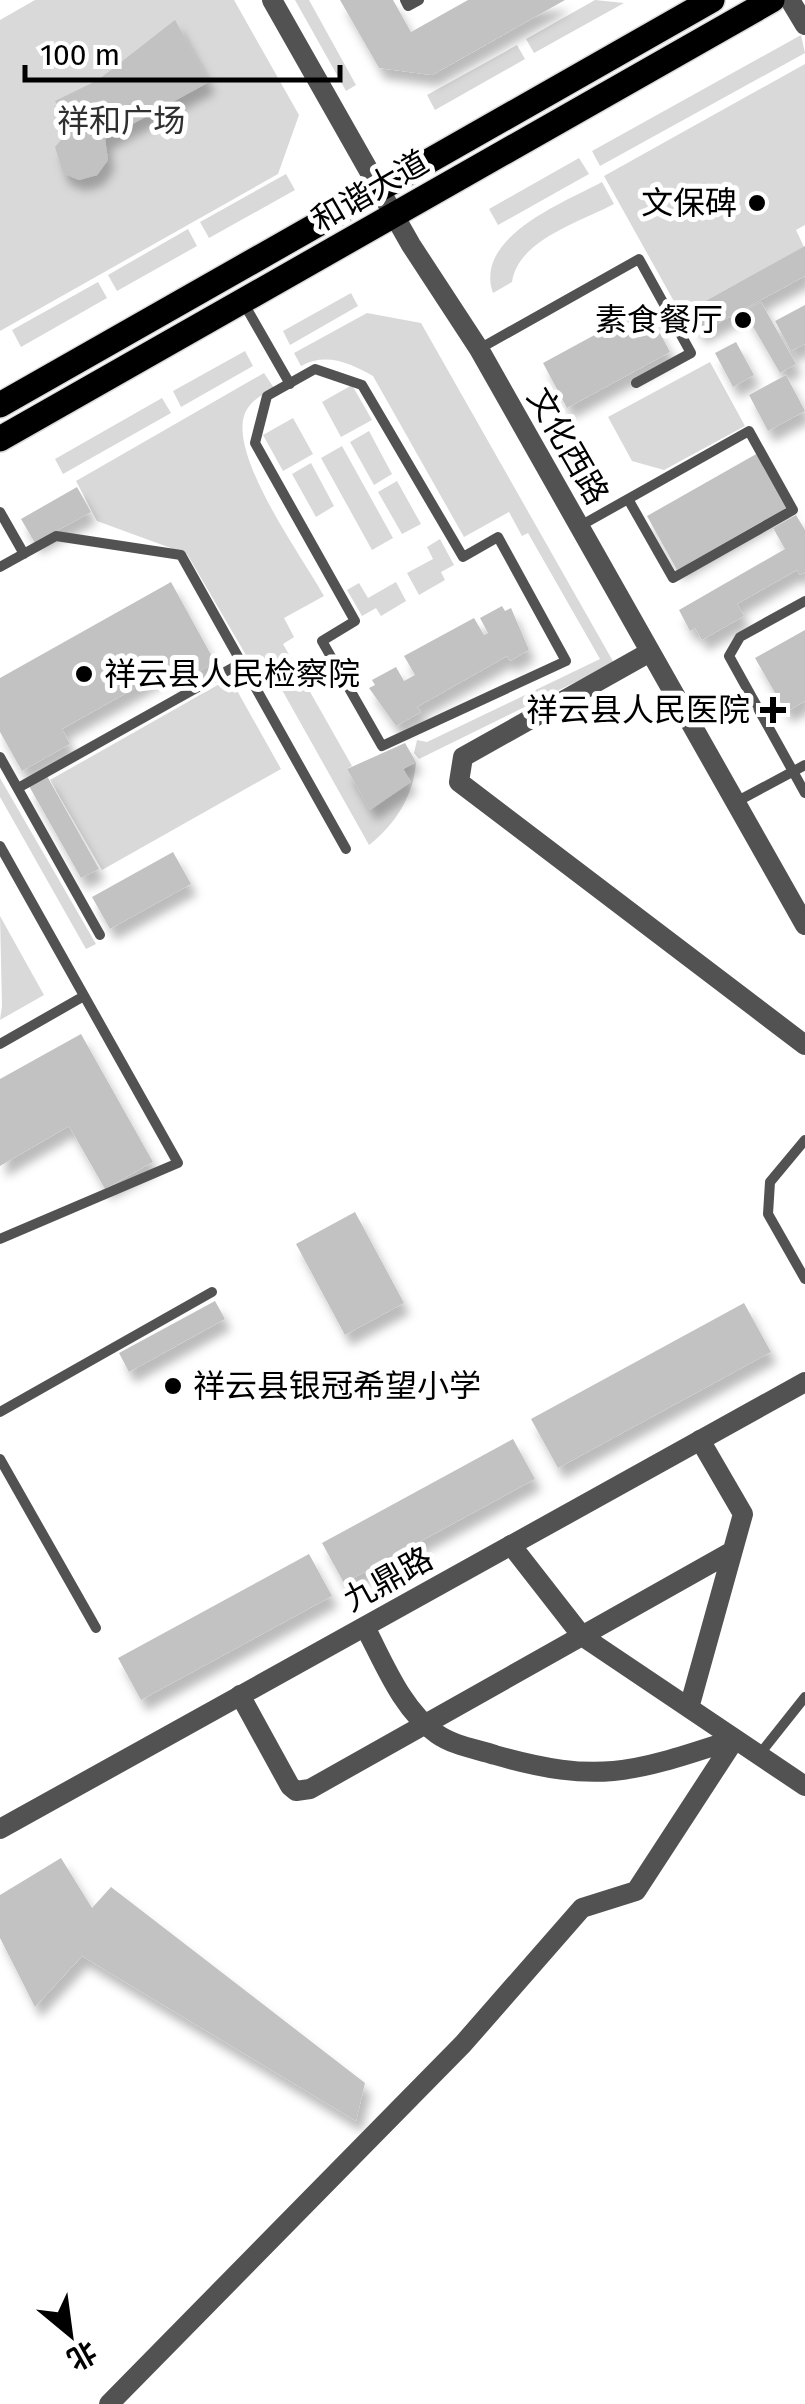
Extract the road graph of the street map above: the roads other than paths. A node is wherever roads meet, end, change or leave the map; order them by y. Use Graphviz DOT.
graph roads {
  1 [pos="272,0"];
  2 [pos="405,0"];
  3 [pos="419,0"];
  4 [pos="711,0"];
  5 [pos="772,0"];
  6 [pos="790,0"];
  7 [pos="805,26"];
  8 [pos="380,189"];
  9 [pos="394,215"];
  10 [pos="242,301"];
  11 [pos="478,349"];
  12 [pos="636,382"];
  13 [pos="290,384"];
  14 [pos="0,405"];
  15 [pos="0,439"];
  16 [pos="628,500"];
  17 [pos="0,512"];
  18 [pos="579,527"];
  19 [pos="24,554"];
  20 [pos="0,567"];
  21 [pos="805,601"];
  22 [pos="650,652"];
  23 [pos="241,662"];
  24 [pos="0,757"];
  25 [pos="805,765"];
  26 [pos="793,772"];
  27 [pos="18,788"];
  28 [pos="805,794"];
  29 [pos="736,802"];
  30 [pos="0,846"];
  31 [pos="346,849"];
  32 [pos="805,925"];
  33 [pos="100,935"];
  34 [pos="84,996"];
  35 [pos="0,1044"];
  36 [pos="805,1044"];
  37 [pos="805,1140"];
  38 [pos="0,1240"];
  39 [pos="805,1279"];
  40 [pos="212,1292"];
  41 [pos="805,1382"];
  42 [pos="0,1412"];
  43 [pos="700,1440"];
  44 [pos="0,1459"];
  45 [pos="511,1545"];
  46 [pos="731,1552"];
  47 [pos="364,1626"];
  48 [pos="96,1628"];
  49 [pos="582,1636"];
  50 [pos="240,1696"];
  51 [pos="805,1697"];
  52 [pos="690,1708"];
  53 [pos="426,1723"];
  54 [pos="735,1738"];
  55 [pos="759,1755"];
  56 [pos="805,1786"];
  57 [pos="0,1829"];
  58 [pos="108,2404"];
  1 -- 8 [label="street, 文化西路"];
  2 -- 3 [label="lane"];
  4 -- 8 [label="main road, 和谐大道"];
  5 -- 9 [label="main road, 和谐大道"];
  6 -- 7 [label="street"];
  8 -- 9 [label="street, 文化西路"];
  8 -- 14 [label="main road, 和谐大道"];
  9 -- 10 [label="main road, 和谐大道"];
  9 -- 11 [label="street, 文化西路"];
  10 -- 13 [label="lane"];
  10 -- 15 [label="main road, 和谐大道"];
  11 -- 12 [label="lane"];
  11 -- 18 [label="street, 文化西路"];
  13 -- 13 [label="lane"];
  16 -- 16 [label="lane"];
  16 -- 18 [label="lane"];
  17 -- 19 [label="lane"];
  18 -- 22 [label="street, 文化西路"];
  19 -- 20 [label="lane"];
  19 -- 23 [label="lane"];
  21 -- 26 [label="lane"];
  22 -- 29 [label="street, 文化西路"];
  22 -- 36 [label="street"];
  23 -- 27 [label="lane"];
  23 -- 31 [label="lane"];
  24 -- 27 [label="lane"];
  25 -- 26 [label="lane"];
  26 -- 28 [label="lane"];
  26 -- 29 [label="lane"];
  27 -- 33 [label="lane"];
  29 -- 32 [label="street, 文化西路"];
  30 -- 34 [label="lane"];
  34 -- 35 [label="lane"];
  34 -- 38 [label="lane"];
  37 -- 39 [label="lane"];
  40 -- 42 [label="lane"];
  41 -- 43 [label="street, 九鼎路"];
  43 -- 45 [label="street, 九鼎路"];
  43 -- 46 [label="street"];
  44 -- 48 [label="lane"];
  45 -- 47 [label="street, 九鼎路"];
  45 -- 49 [label="street"];
  46 -- 49 [label="street"];
  46 -- 52 [label="street"];
  47 -- 50 [label="street, 九鼎路"];
  47 -- 53 [label="street"];
  49 -- 52 [label="street"];
  49 -- 53 [label="street"];
  50 -- 53 [label="street"];
  50 -- 57 [label="street, 九鼎路"];
  51 -- 55 [label="lane"];
  52 -- 54 [label="street"];
  53 -- 54 [label="street"];
  54 -- 55 [label="street"];
  54 -- 58 [label="street"];
  55 -- 56 [label="street"];
}
